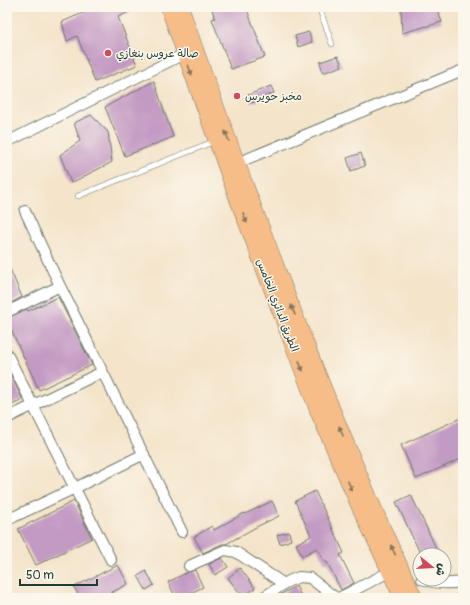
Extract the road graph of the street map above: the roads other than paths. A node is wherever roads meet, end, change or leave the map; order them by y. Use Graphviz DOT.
graph roads {
  1 [pos="168,7"];
  2 [pos="181,7"];
  3 [pos="319,7"];
  4 [pos="332,44"];
  5 [pos="184,54"];
  6 [pos="463,70"];
  7 [pos="216,140"];
  8 [pos="7,142"];
  9 [pos="237,163"];
  10 [pos="78,196"];
  11 [pos="244,199"];
  12 [pos="25,211"];
  13 [pos="60,286"];
  14 [pos="7,312"];
  15 [pos="7,354"];
  16 [pos="102,372"];
  17 [pos="32,405"];
  18 [pos="7,418"];
  19 [pos="144,454"];
  20 [pos="75,488"];
  21 [pos="7,520"];
  22 [pos="182,532"];
  23 [pos="111,560"];
  24 [pos="189,566"];
  25 [pos="396,571"];
  26 [pos="412,576"];
  27 [pos="463,582"];
  28 [pos="284,584"];
  29 [pos="452,584"];
  30 [pos="463,595"];
  31 [pos="262,598"];
  32 [pos="337,598"];
  33 [pos="402,598"];
  34 [pos="415,598"];
  35 [pos="460,598"];
  1 -- 5 [label="main road, الطريق الدائري الخامس"];
  9 -- 2 [label="main road, الطريق الدائري الخامس, one-way"];
  3 -- 4 [label="lane"];
  5 -- 7 [label="main road, الطريق الدائري الخامس, one-way"];
  5 -- 8 [label="street"];
  6 -- 9 [label="street"];
  7 -- 10 [label="lane"];
  7 -- 11 [label="main road, الطريق الدائري الخامس"];
  9 -- 11 [label="main road, الطريق الدائري الخامس"];
  11 -- 25 [label="main road, الطريق الدائري الخامس"];
  12 -- 13 [label="street"];
  13 -- 14 [label="street"];
  13 -- 16 [label="street"];
  15 -- 17 [label="street"];
  16 -- 17 [label="street"];
  16 -- 19 [label="street"];
  17 -- 18 [label="street"];
  17 -- 20 [label="street"];
  19 -- 20 [label="street"];
  19 -- 22 [label="street"];
  20 -- 21 [label="street"];
  20 -- 23 [label="street"];
  24 -- 28 [label="street"];
  25 -- 26 [label="street"];
  25 -- 32 [label="street"];
  25 -- 33 [label="main road, الطريق الدائري الخامس"];
  25 -- 34 [label="main road, الطريق الدائري الخامس"];
  27 -- 29 [label="street"];
  28 -- 31 [label="street"];
  28 -- 32 [label="street"];
  30 -- 35 [label="street"];
}
